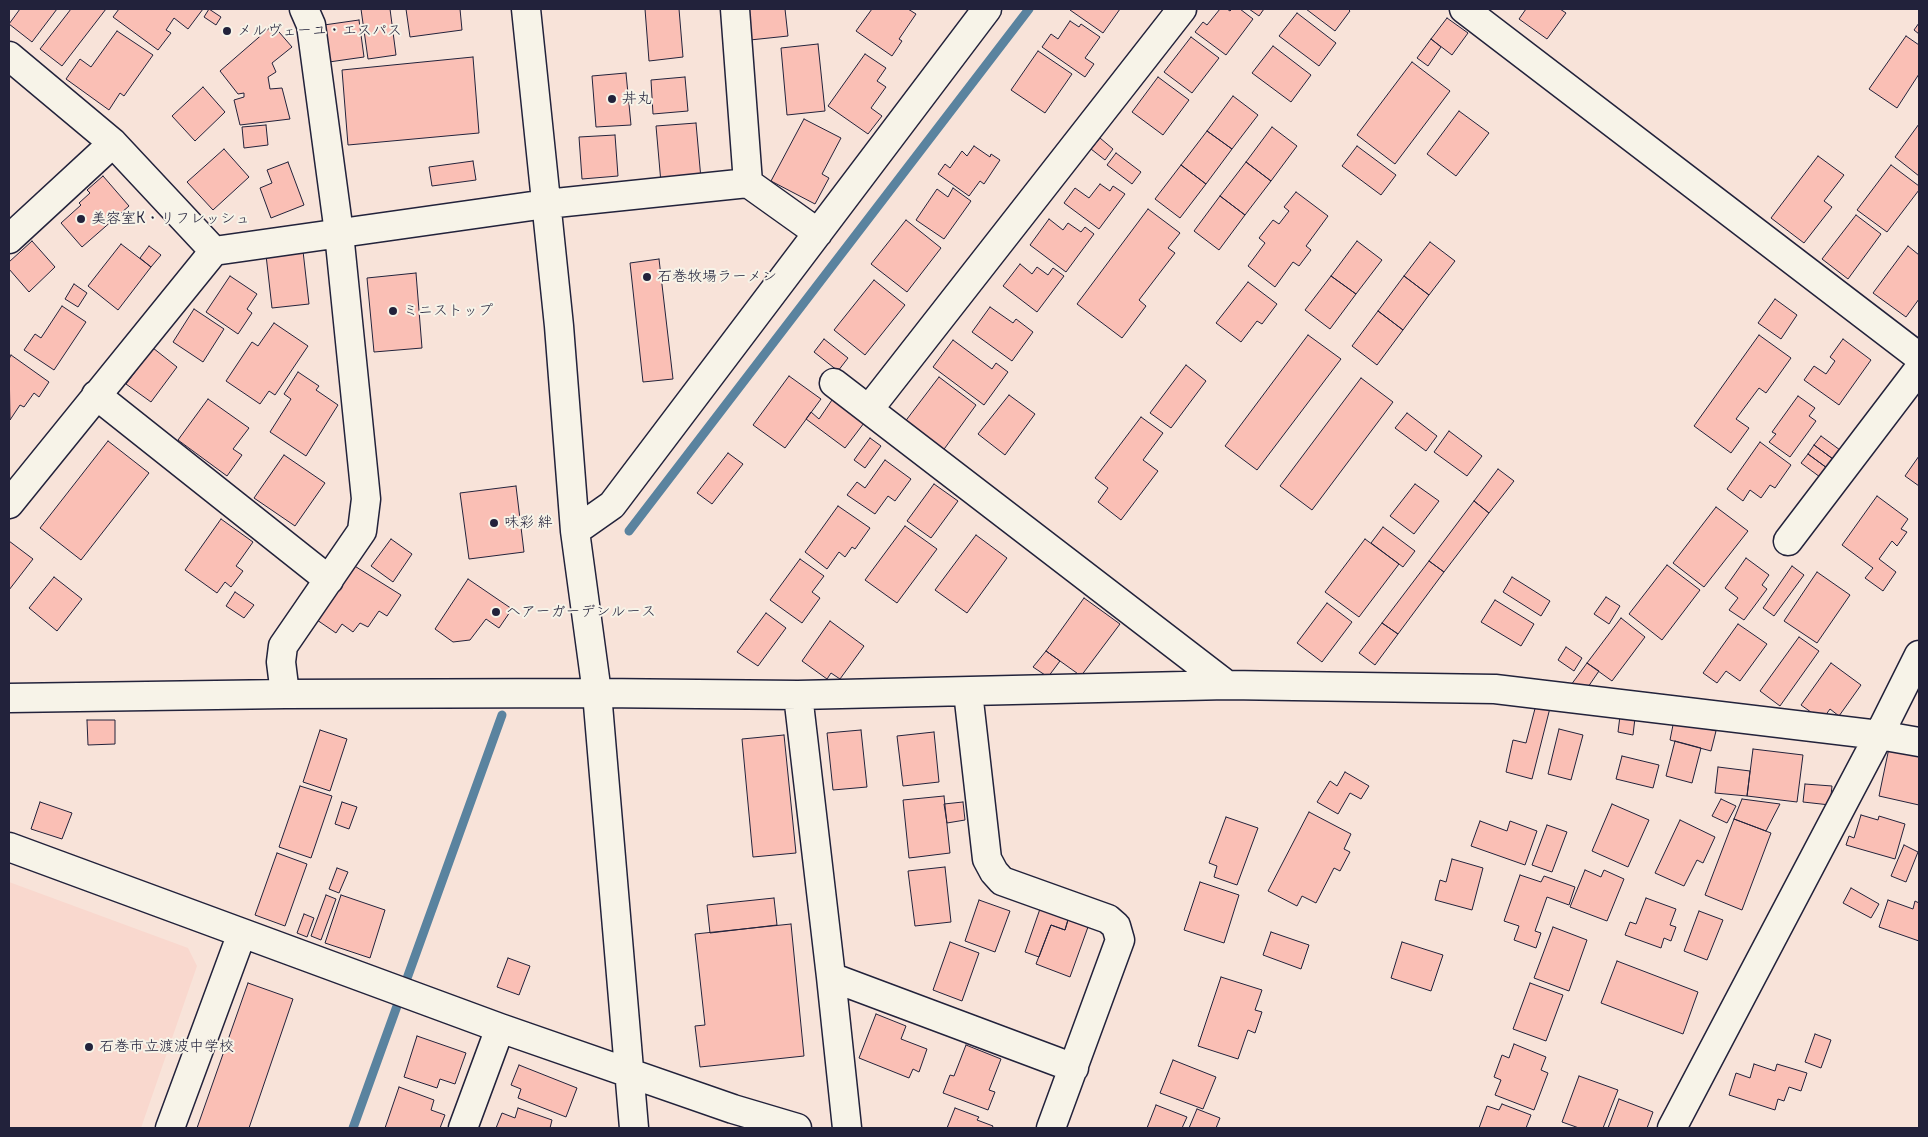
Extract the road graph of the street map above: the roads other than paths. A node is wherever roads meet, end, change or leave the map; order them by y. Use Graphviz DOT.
graph roads {
  1 [pos="304,9"];
  2 [pos="526,9"];
  3 [pos="734,9"];
  4 [pos="987,9"];
  5 [pos="1182,9"];
  6 [pos="1464,9"];
  7 [pos="9,56"];
  8 [pos="113,143"];
  9 [pos="748,183"];
  10 [pos="546,204"];
  11 [pos="818,232"];
  12 [pos="339,233"];
  13 [pos="9,239"];
  14 [pos="214,251"];
  15 [pos="1919,356"];
  16 [pos="1919,369"];
  17 [pos="834,383"];
  18 [pos="96,396"];
  19 [pos="869,409"];
  20 [pos="9,504"];
  21 [pos="576,531"];
  22 [pos="1788,541"];
  23 [pos="329,580"];
  24 [pos="1919,655"];
  25 [pos="1228,685"];
  26 [pos="968,692"];
  27 [pos="596,693"];
  28 [pos="285,694"];
  29 [pos="798,695"];
  30 [pos="9,698"];
  31 [pos="1879,735"];
  32 [pos="1919,742"];
  33 [pos="9,847"];
  34 [pos="242,933"];
  35 [pos="831,976"];
  36 [pos="500,1028"];
  37 [pos="1074,1068"];
  38 [pos="629,1073"];
  39 [pos="170,1128"];
  40 [pos="463,1128"];
  41 [pos="634,1128"];
  42 [pos="797,1128"];
  43 [pos="847,1128"];
  44 [pos="1051,1128"];
  45 [pos="1672,1128"];
  1 -- 12 [label="street"];
  2 -- 10 [label="street"];
  3 -- 9 [label="street"];
  4 -- 11 [label="street"];
  5 -- 19 [label="street"];
  6 -- 15 [label="street"];
  7 -- 8 [label="street"];
  8 -- 13 [label="street"];
  8 -- 14 [label="street"];
  9 -- 10 [label="street"];
  9 -- 11 [label="street"];
  10 -- 12 [label="street"];
  10 -- 21 [label="street"];
  11 -- 21 [label="street"];
  12 -- 14 [label="street"];
  12 -- 23 [label="street"];
  14 -- 18 [label="street"];
  16 -- 22 [label="street"];
  17 -- 19 [label="street"];
  18 -- 20 [label="street"];
  18 -- 23 [label="street"];
  19 -- 25 [label="street"];
  21 -- 27 [label="street"];
  23 -- 28 [label="street"];
  24 -- 31 [label="street"];
  25 -- 26 [label="street"];
  25 -- 31 [label="street"];
  26 -- 29 [label="street"];
  26 -- 37 [label="street"];
  27 -- 28 [label="street"];
  27 -- 29 [label="street"];
  27 -- 38 [label="street"];
  28 -- 30 [label="street"];
  29 -- 35 [label="street"];
  31 -- 32 [label="street"];
  31 -- 45 [label="street"];
  33 -- 34 [label="street"];
  34 -- 36 [label="street"];
  34 -- 39 [label="street"];
  35 -- 37 [label="street"];
  35 -- 43 [label="street"];
  36 -- 38 [label="street"];
  36 -- 40 [label="street"];
  37 -- 44 [label="street"];
  38 -- 41 [label="street"];
  38 -- 42 [label="street"];
}
